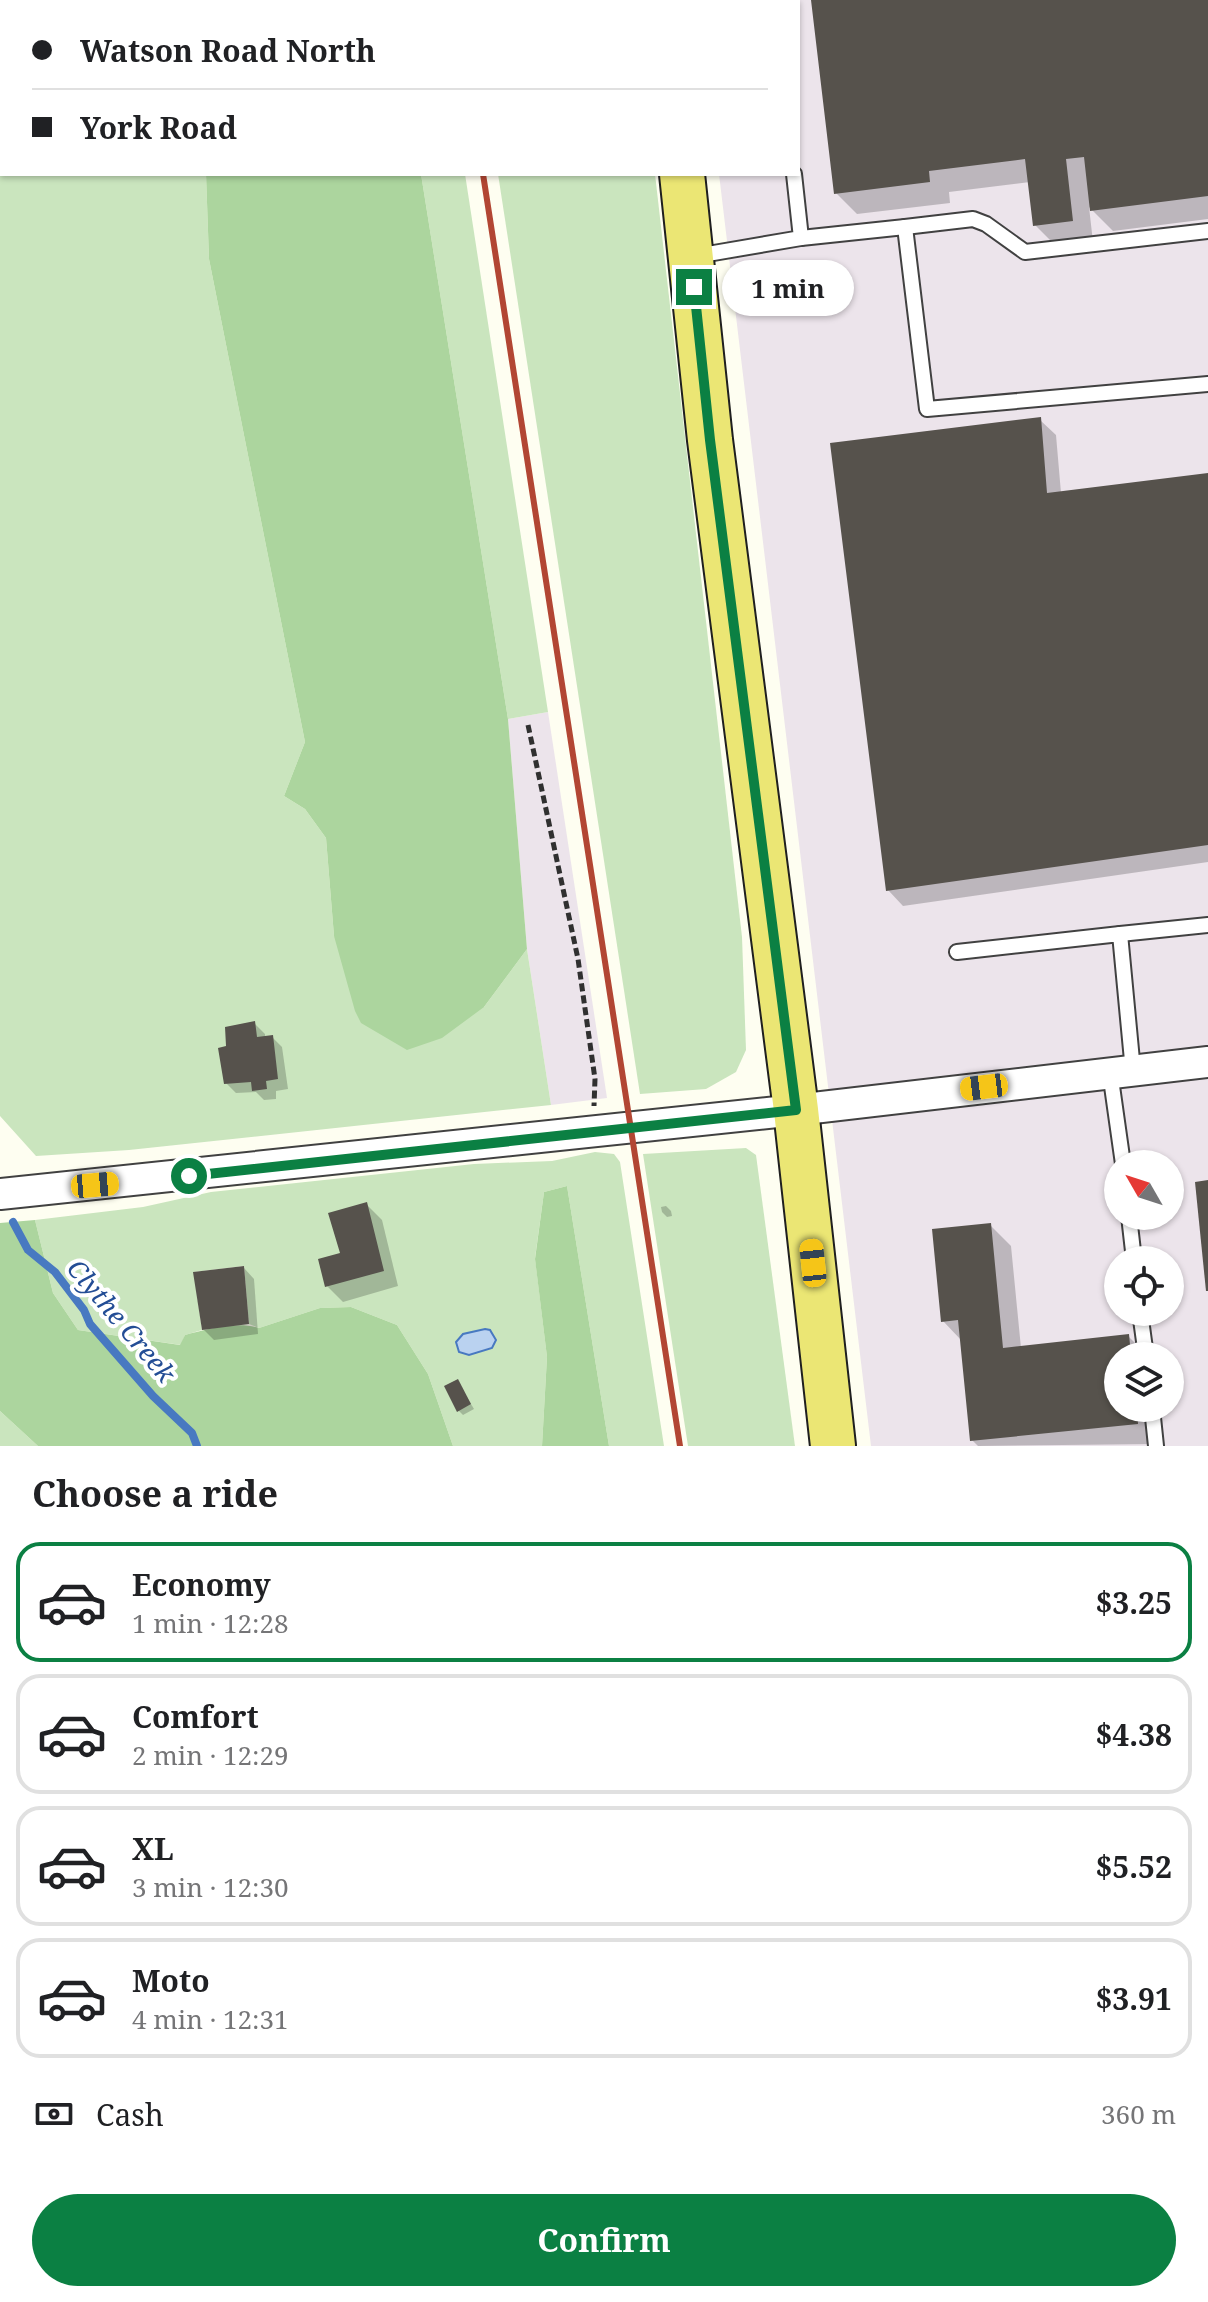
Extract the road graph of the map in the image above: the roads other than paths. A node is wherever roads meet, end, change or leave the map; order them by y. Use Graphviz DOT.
graph roads {
  1 [pos="682,176"];
  2 [pos="794,176"];
  3 [pos="905,227"];
  4 [pos="1208,231"];
  5 [pos="801,238"];
  6 [pos="691,257"];
  7 [pos="1208,384"];
  8 [pos="1208,925"];
  9 [pos="1120,934"];
  10 [pos="957,952"];
  11 [pos="1208,1062"];
  12 [pos="1121,1072"];
  13 [pos="796,1110"];
  14 [pos="1123,1150"];
  15 [pos="0,1194"];
  16 [pos="1153,1422"];
  17 [pos="833,1446"];
  18 [pos="1156,1446"];
  1 -- 6 [label="main road"];
  2 -- 5 [label="lane"];
  3 -- 4 [label="lane"];
  3 -- 5 [label="lane"];
  3 -- 7 [label="lane"];
  5 -- 6 [label="lane"];
  6 -- 13 [label="main road"];
  8 -- 9 [label="lane"];
  9 -- 10 [label="lane"];
  9 -- 12 [label="lane"];
  11 -- 12 [label="street"];
  12 -- 13 [label="street"];
  12 -- 14 [label="lane"];
  13 -- 15 [label="street"];
  13 -- 17 [label="main road"];
  16 -- 18 [label="lane"];
}
